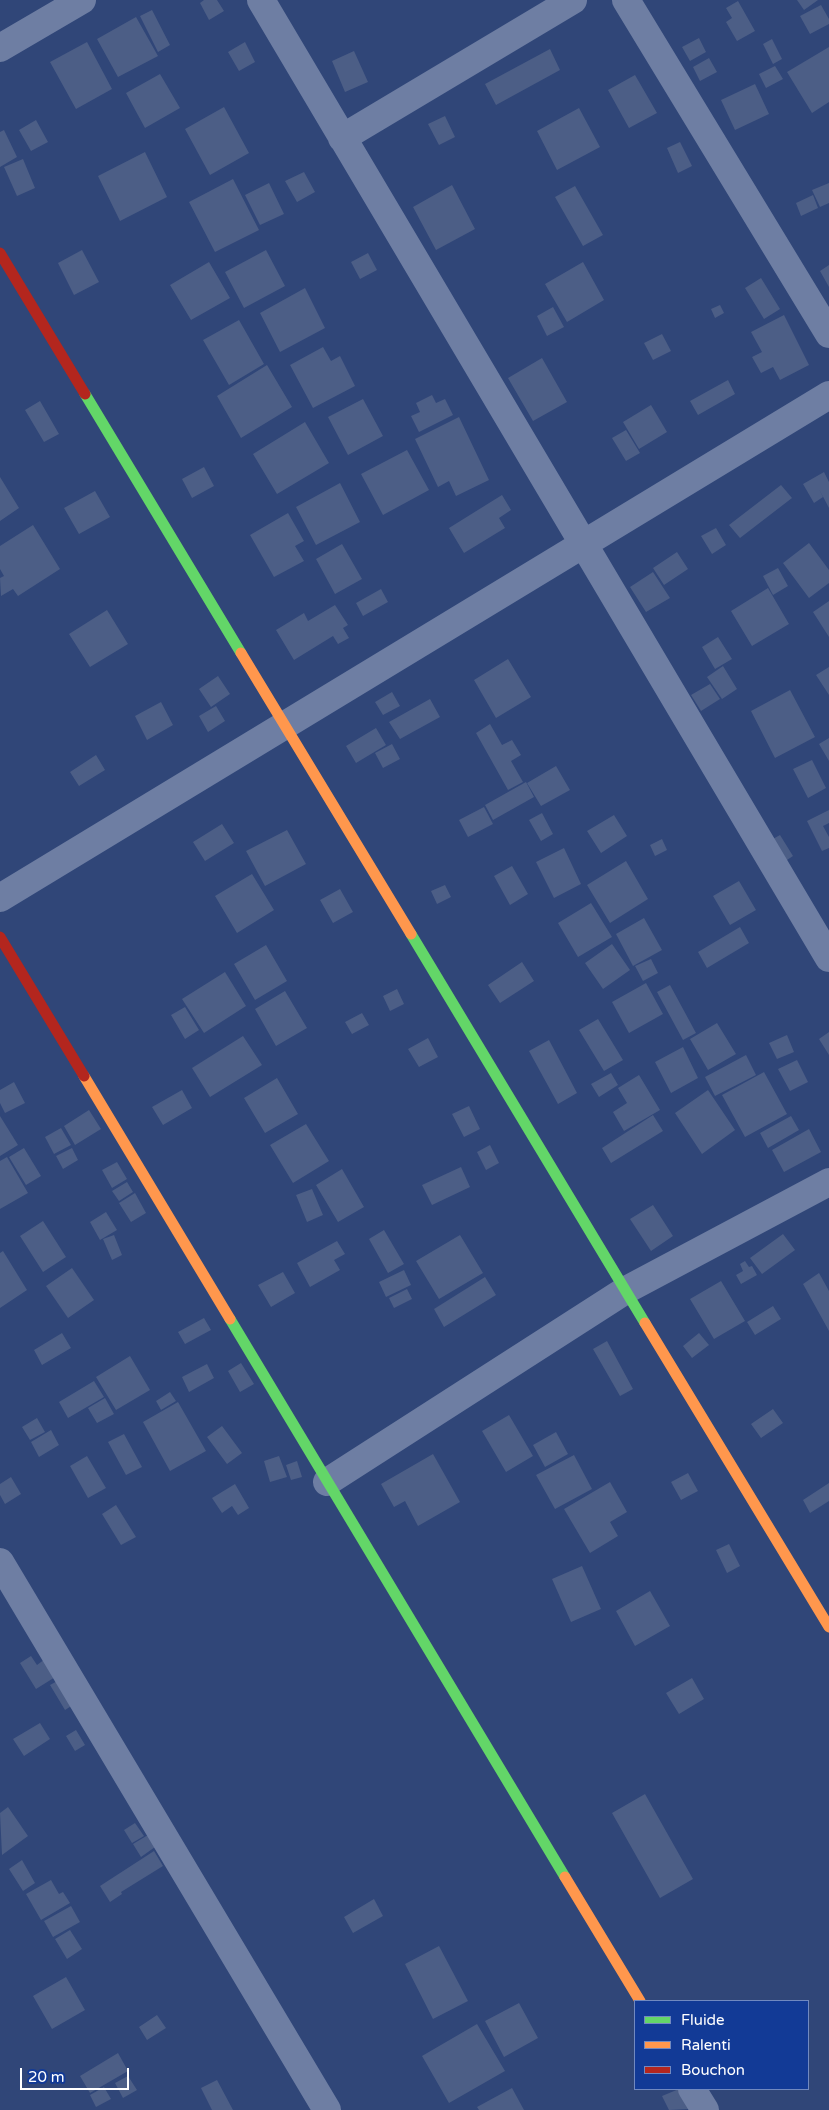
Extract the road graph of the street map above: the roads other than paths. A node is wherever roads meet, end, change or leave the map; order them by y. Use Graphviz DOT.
graph roads {
  1 [pos="82,0"];
  2 [pos="261,0"];
  3 [pos="574,0"];
  4 [pos="626,0"];
  5 [pos="0,48"];
  6 [pos="342,138"];
  7 [pos="0,253"];
  8 [pos="829,334"];
  9 [pos="829,395"];
  10 [pos="584,544"];
  11 [pos="285,726"];
  12 [pos="0,898"];
  13 [pos="0,937"];
  14 [pos="829,958"];
  15 [pos="829,1182"];
  16 [pos="626,1290"];
  17 [pos="327,1482"];
  18 [pos="0,1562"];
  19 [pos="829,1627"];
  20 [pos="639,2000"];
  21 [pos="693,2090"];
  22 [pos="327,2110"];
  23 [pos="705,2110"];
  1 -- 5 [label="street"];
  2 -- 6 [label="street"];
  3 -- 6 [label="street"];
  4 -- 8 [label="street"];
  6 -- 10 [label="street"];
  7 -- 11 [label="street"];
  9 -- 10 [label="street"];
  10 -- 11 [label="street"];
  10 -- 14 [label="street"];
  11 -- 12 [label="street"];
  11 -- 16 [label="street"];
  13 -- 17 [label="street"];
  15 -- 16 [label="street"];
  16 -- 17 [label="street"];
  16 -- 19 [label="street"];
  17 -- 20 [label="street"];
  18 -- 22 [label="street"];
  21 -- 23 [label="street"];
}
